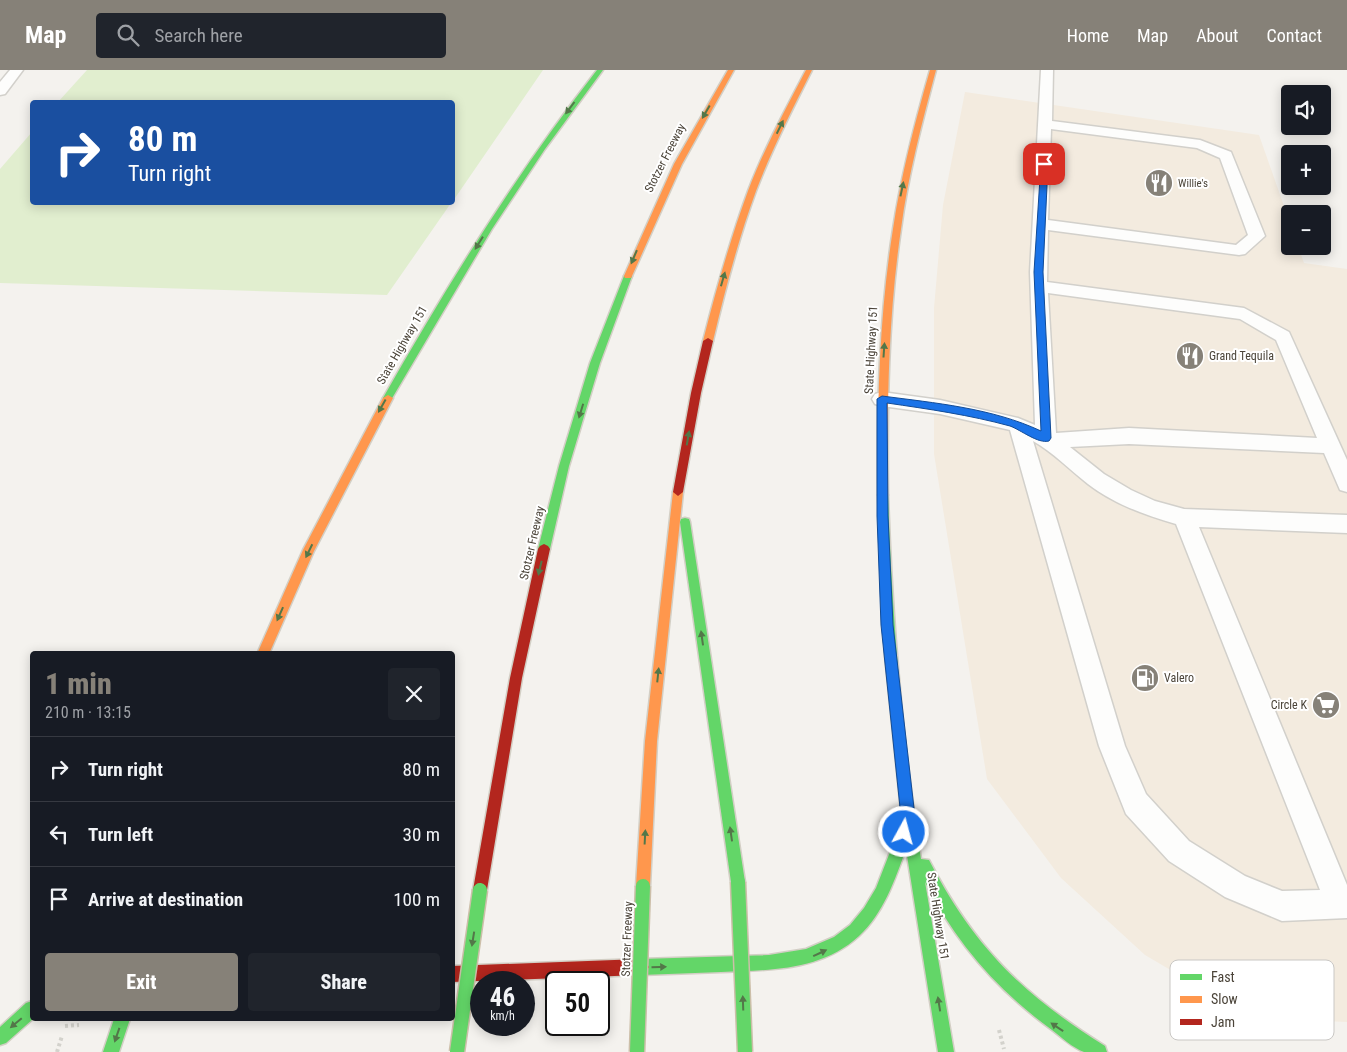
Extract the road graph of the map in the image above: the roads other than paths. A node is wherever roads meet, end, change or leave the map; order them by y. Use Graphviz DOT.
graph roads {
  1 [pos="17,70"];
  2 [pos="600,70"];
  3 [pos="731,70"];
  4 [pos="809,70"];
  5 [pos="933,70"];
  6 [pos="1047,70"];
  7 [pos="1,88"];
  8 [pos="1046,124"];
  9 [pos="1041,224"];
  10 [pos="1039,286"];
  11 [pos="882,399"];
  12 [pos="1018,425"];
  13 [pos="1047,440"];
  14 [pos="1330,446"];
  15 [pos="1347,484"];
  16 [pos="679,486"];
  17 [pos="1184,518"];
  18 [pos="1347,524"];
  19 [pos="263,651"];
  20 [pos="908,817"];
  21 [pos="1343,903"];
  22 [pos="455,974"];
  23 [pos="30,1011"];
  24 [pos="121,1021"];
  25 [pos="0,1036"];
  26 [pos="111,1052"];
  27 [pos="457,1052"];
  28 [pos="637,1052"];
  29 [pos="745,1052"];
  30 [pos="946,1052"];
  31 [pos="1099,1052"];
  1 -- 7 [label="lane"];
  2 -- 19 [label="main road, State Highway 151, one-way"];
  3 -- 27 [label="main road, Stotzer Freeway, one-way, bridge"];
  16 -- 4 [label="main road, Stotzer Freeway, one-way"];
  11 -- 5 [label="main road, State Highway 151, one-way"];
  6 -- 8 [label="lane"];
  8 -- 9 [label="lane"];
  8 -- 9 [label="lane"];
  9 -- 10 [label="lane"];
  10 -- 13 [label="lane"];
  10 -- 14 [label="lane"];
  11 -- 12 [label="lane"];
  11 -- 20 [label="main road, State Highway 151"];
  12 -- 13 [label="lane"];
  12 -- 21 [label="lane"];
  13 -- 14 [label="lane"];
  13 -- 17 [label="lane"];
  14 -- 15 [label="lane"];
  28 -- 16 [label="main road, Stotzer Freeway, one-way, bridge"];
  29 -- 16 [label="main road, one-way, bridge"];
  17 -- 18 [label="lane"];
  17 -- 21 [label="lane"];
  22 -- 20 [label="main road, one-way"];
  30 -- 20 [label="main road, State Highway 151, one-way"];
  31 -- 20 [label="main road, one-way"];
  23 -- 25 [label="main road, one-way"];
  24 -- 26 [label="main road, one-way"];
}
